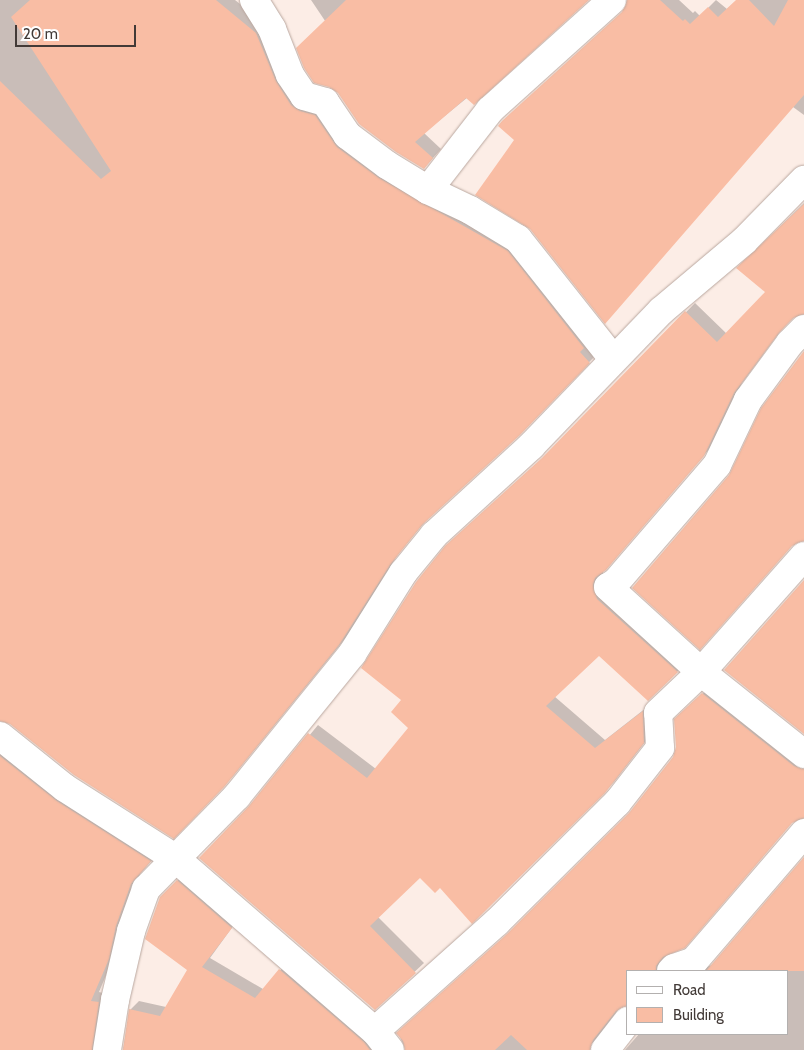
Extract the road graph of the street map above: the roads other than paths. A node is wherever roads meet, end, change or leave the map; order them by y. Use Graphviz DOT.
graph roads {
  1 [pos="254,0"];
  2 [pos="612,0"];
  3 [pos="804,180"];
  4 [pos="428,190"];
  5 [pos="804,329"];
  6 [pos="614,359"];
  7 [pos="804,556"];
  8 [pos="701,672"];
  9 [pos="0,736"];
  10 [pos="804,754"];
  11 [pos="804,833"];
  12 [pos="175,858"];
  13 [pos="672,970"];
  14 [pos="626,1024"];
  15 [pos="383,1040"];
  16 [pos="107,1050"];
  17 [pos="605,1050"];
  1 -- 4 [label="street"];
  2 -- 4 [label="street"];
  3 -- 6 [label="street"];
  4 -- 6 [label="street"];
  5 -- 8 [label="street"];
  6 -- 12 [label="street"];
  7 -- 8 [label="street"];
  8 -- 10 [label="street"];
  8 -- 15 [label="street"];
  9 -- 12 [label="street"];
  11 -- 13 [label="street"];
  12 -- 15 [label="street"];
  12 -- 16 [label="street"];
  14 -- 17 [label="street"];
}
